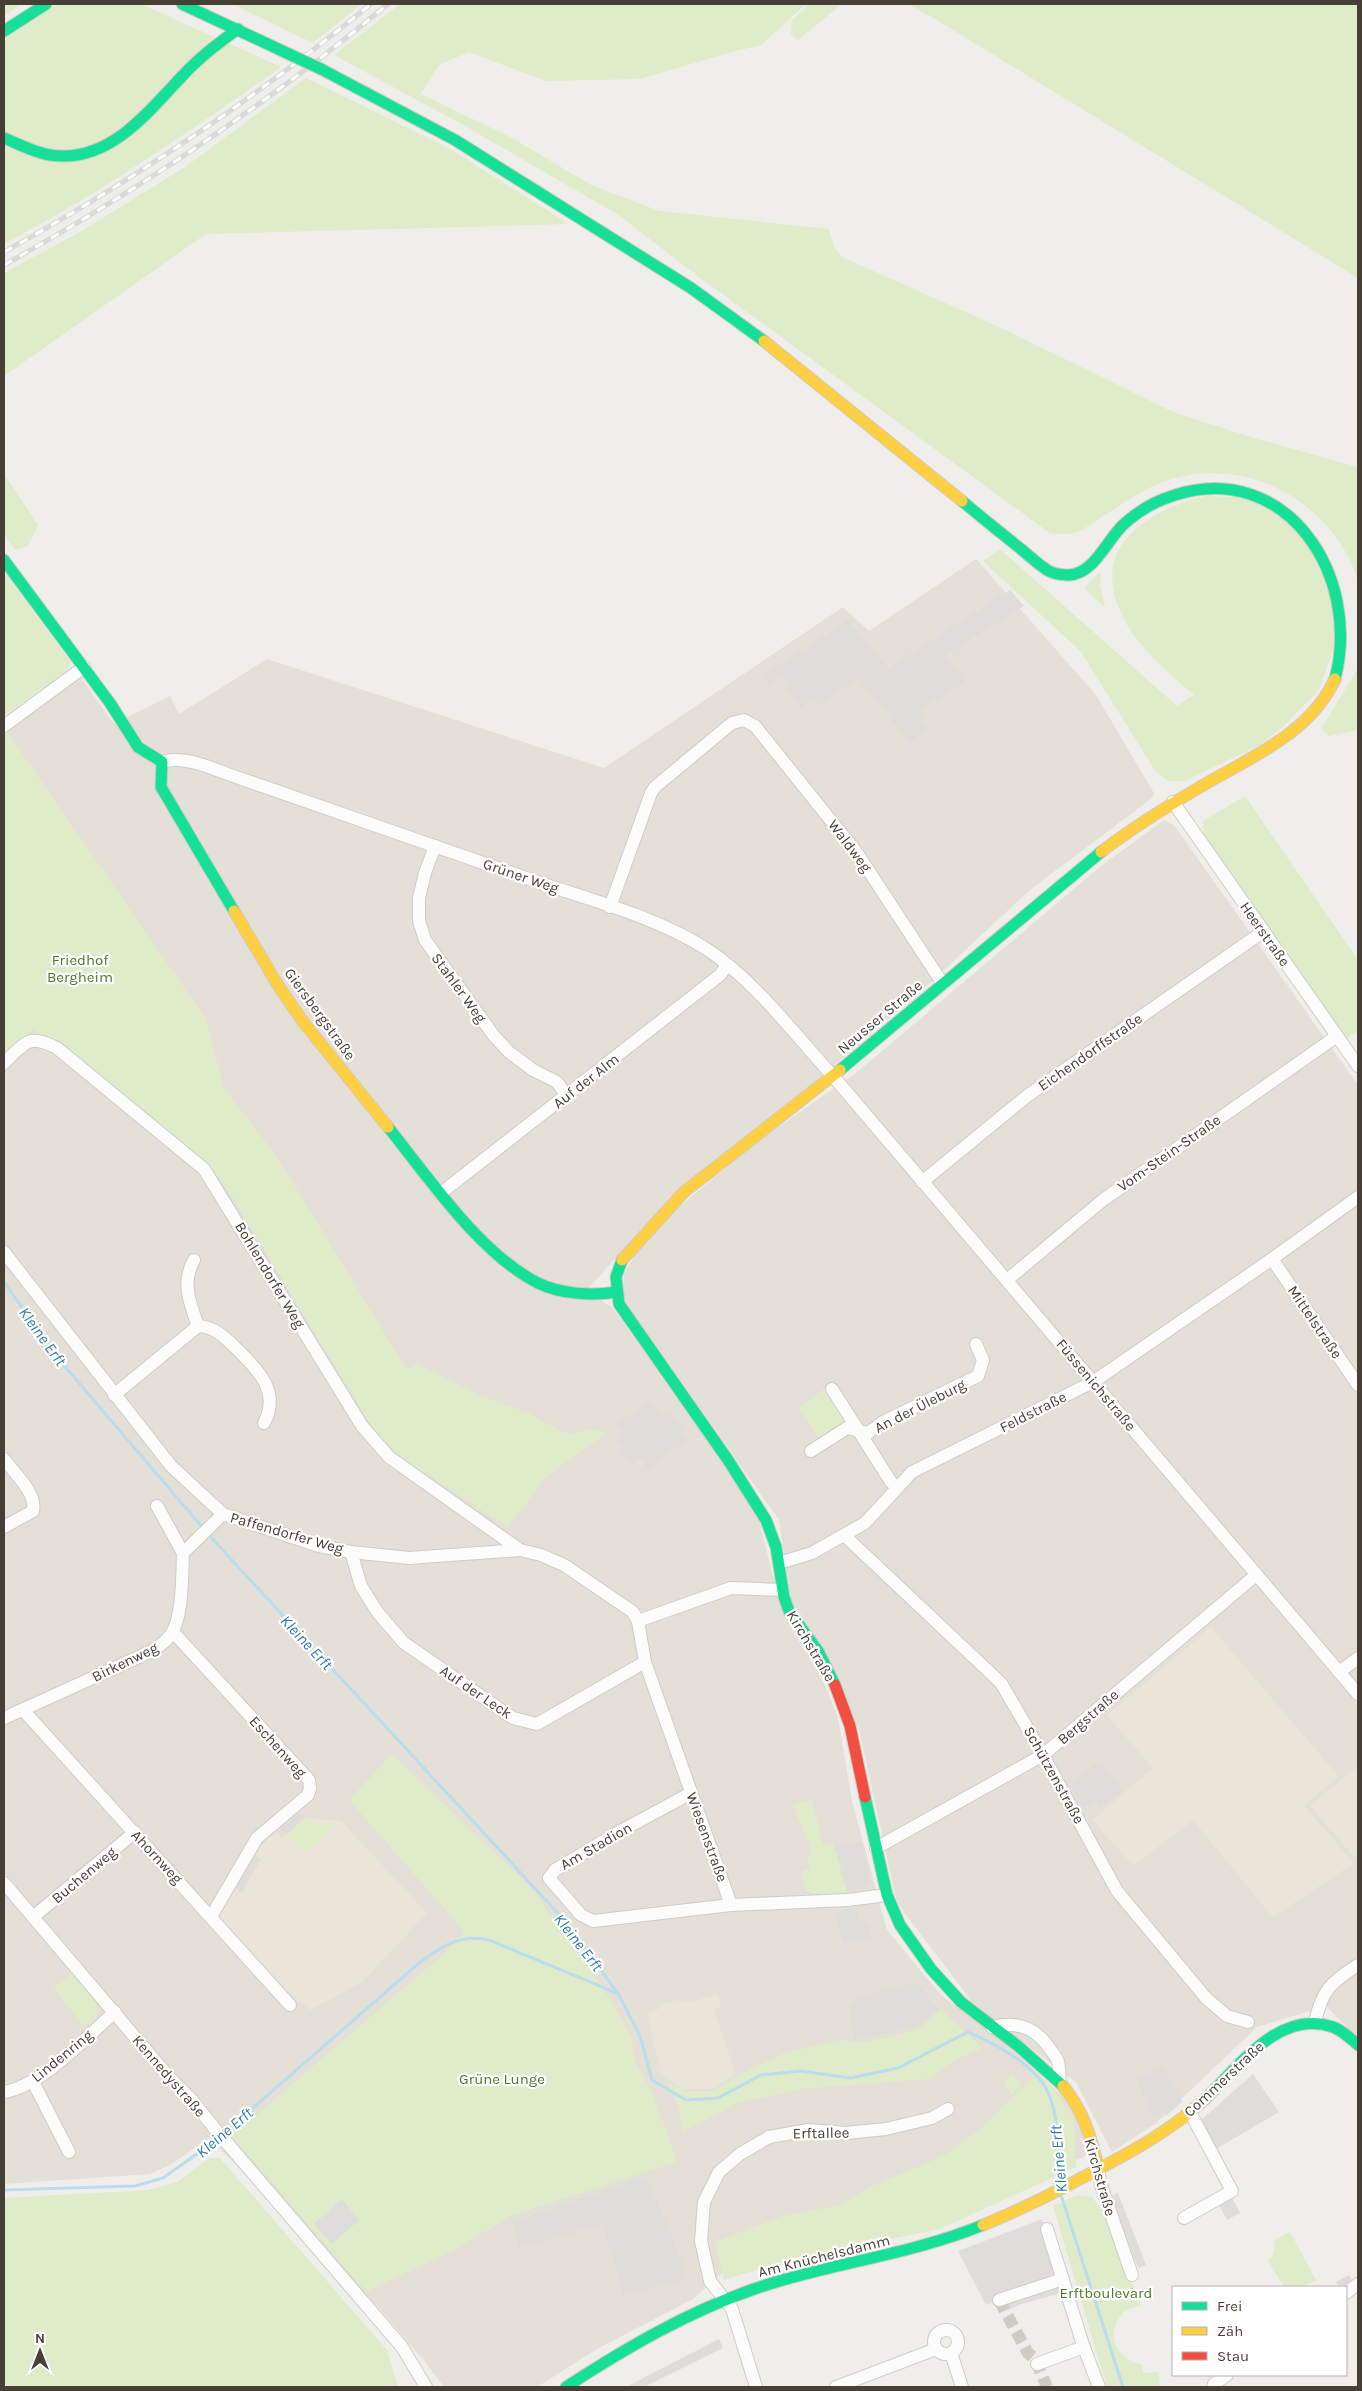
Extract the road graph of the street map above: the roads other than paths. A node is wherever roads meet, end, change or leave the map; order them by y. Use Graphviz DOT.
graph roads {
  1 [pos="46,4"];
  2 [pos="182,4"];
  3 [pos="238,29"];
  4 [pos="4,31"];
  5 [pos="4,138"];
  6 [pos="4,560"];
  7 [pos="84,667"];
  8 [pos="4,726"];
  9 [pos="162,762"];
  10 [pos="1173,802"];
  11 [pos="436,846"];
  12 [pos="610,907"];
  13 [pos="1264,932"];
  14 [pos="727,965"];
  15 [pos="943,984"];
  16 [pos="1337,1036"];
  17 [pos="4,1063"];
  18 [pos="1358,1066"];
  19 [pos="833,1076"];
  20 [pos="567,1096"];
  21 [pos="922,1182"];
  22 [pos="441,1193"];
  23 [pos="1358,1197"];
  24 [pos="5,1253"];
  25 [pos="1272,1259"];
  26 [pos="194,1260"];
  27 [pos="618,1268"];
  28 [pos="1007,1280"];
  29 [pos="616,1292"];
  30 [pos="198,1326"];
  31 [pos="976,1344"];
  32 [pos="1093,1382"];
  33 [pos="1358,1385"];
  34 [pos="832,1389"];
  35 [pos="114,1395"];
  36 [pos="264,1423"];
  37 [pos="857,1428"];
  38 [pos="811,1451"];
  39 [pos="4,1459"];
  40 [pos="897,1487"];
  41 [pos="156,1506"];
  42 [pos="218,1519"];
  43 [pos="4,1527"];
  44 [pos="845,1536"];
  45 [pos="520,1550"];
  46 [pos="351,1552"];
  47 [pos="184,1553"];
  48 [pos="779,1563"];
  49 [pos="1256,1574"];
  50 [pos="782,1590"];
  51 [pos="638,1620"];
  52 [pos="173,1632"];
  53 [pos="1358,1658"];
  54 [pos="645,1662"];
  55 [pos="1339,1672"];
  56 [pos="1358,1694"];
  57 [pos="23,1710"];
  58 [pos="4,1718"];
  59 [pos="1043,1755"];
  60 [pos="691,1793"];
  61 [pos="134,1832"];
  62 [pos="876,1848"];
  63 [pos="4,1883"];
  64 [pos="887,1895"];
  65 [pos="731,1905"];
  66 [pos="212,1915"];
  67 [pos="33,1917"];
  68 [pos="1358,1965"];
  69 [pos="290,2005"];
  70 [pos="116,2012"];
  71 [pos="1248,2022"];
  72 [pos="1315,2022"];
  73 [pos="992,2027"];
  74 [pos="1358,2045"];
  75 [pos="33,2082"];
  76 [pos="1060,2082"];
  77 [pos="4,2092"];
  78 [pos="948,2109"];
  79 [pos="1190,2112"];
  80 [pos="69,2152"];
  81 [pos="1098,2170"];
  82 [pos="1184,2218"];
  83 [pos="1047,2229"];
  84 [pos="1132,2275"];
  85 [pos="1063,2279"];
  86 [pos="1358,2284"];
  87 [pos="1347,2291"];
  88 [pos="724,2300"];
  89 [pos="999,2300"];
  90 [pos="1084,2347"];
  91 [pos="936,2349"];
  92 [pos="951,2353"];
  93 [pos="1037,2364"];
  94 [pos="1226,2376"];
  95 [pos="1098,2386"];
  96 [pos="426,2387"];
  97 [pos="566,2387"];
  98 [pos="756,2387"];
  99 [pos="836,2387"];
  100 [pos="962,2387"];
  101 [pos="1213,2387"];
  1 -- 4 [label="main road"];
  2 -- 3 [label="main road, Neusser Straße"];
  3 -- 5 [label="main road"];
  3 -- 10 [label="main road, Neusser Straße, bridge"];
  6 -- 7 [label="main road"];
  7 -- 8 [label="street"];
  7 -- 9 [label="main road"];
  9 -- 11 [label="street, Grüner Weg"];
  9 -- 22 [label="main road, Giersbergstraße"];
  10 -- 13 [label="street, Heerstraße"];
  10 -- 15 [label="main road, Neusser Straße"];
  11 -- 12 [label="street, Grüner Weg"];
  11 -- 20 [label="street, Stahler Weg"];
  12 -- 14 [label="street, Grüner Weg"];
  12 -- 15 [label="street, Waldweg"];
  13 -- 16 [label="street, Heerstraße"];
  13 -- 21 [label="street, Eichendorffstraße"];
  14 -- 19 [label="street, Grüner Weg"];
  14 -- 20 [label="street, Auf der Alm"];
  15 -- 19 [label="main road, Neusser Straße"];
  16 -- 18 [label="street, Heerstraße"];
  16 -- 28 [label="street, Vom-Stein-Straße"];
  17 -- 45 [label="street, Bohlendorfer Weg"];
  19 -- 21 [label="street, Füssenichstraße"];
  19 -- 27 [label="main road, Neusser Straße"];
  20 -- 22 [label="street, Auf der Alm"];
  21 -- 28 [label="street, Füssenichstraße"];
  22 -- 29 [label="main road, Giersbergstraße"];
  23 -- 25 [label="street, Feldstraße"];
  24 -- 35 [label="street, Paffendorfer Weg"];
  25 -- 32 [label="street, Feldstraße"];
  25 -- 33 [label="street, Mittelstraße"];
  26 -- 30 [label="street"];
  27 -- 29 [label="main road, Kirchstraße"];
  28 -- 32 [label="street, Füssenichstraße"];
  29 -- 48 [label="main road, Kirchstraße"];
  30 -- 35 [label="street"];
  30 -- 36 [label="street"];
  31 -- 37 [label="street, An der Üleburg"];
  32 -- 40 [label="street, Feldstraße"];
  32 -- 49 [label="street, Füssenichstraße"];
  34 -- 37 [label="street, An der Üleburg"];
  35 -- 42 [label="street, Paffendorfer Weg"];
  37 -- 38 [label="street, An der Üleburg"];
  37 -- 40 [label="street, An der Üleburg"];
  39 -- 43 [label="street"];
  40 -- 44 [label="street, Feldstraße"];
  41 -- 47 [label="street"];
  42 -- 46 [label="street, Paffendorfer Weg"];
  42 -- 47 [label="street"];
  44 -- 48 [label="street, Feldstraße"];
  44 -- 59 [label="street, Schützenstraße"];
  45 -- 46 [label="street, Paffendorfer Weg"];
  45 -- 51 [label="street, Paffendorfer Weg"];
  46 -- 54 [label="street, Auf der Leck"];
  47 -- 52 [label="street, Birkenweg"];
  48 -- 50 [label="main road, Kirchstraße"];
  49 -- 55 [label="street, Füssenichstraße"];
  49 -- 59 [label="street, Bergstraße"];
  50 -- 51 [label="street"];
  50 -- 62 [label="main road, Kirchstraße"];
  51 -- 54 [label="street, Wiesenstraße"];
  52 -- 57 [label="street, Birkenweg"];
  52 -- 66 [label="street, Eschenweg"];
  53 -- 55 [label="street"];
  54 -- 60 [label="street, Wiesenstraße"];
  55 -- 56 [label="street, Füssenichstraße"];
  57 -- 58 [label="street, Birkenweg"];
  57 -- 61 [label="street, Ahornweg"];
  59 -- 62 [label="street, Bergstraße"];
  59 -- 71 [label="street, Schützenstraße"];
  60 -- 65 [label="street, Wiesenstraße"];
  60 -- 65 [label="street, Am Stadion"];
  61 -- 66 [label="street, Ahornweg"];
  61 -- 67 [label="street, Buchenweg"];
  62 -- 64 [label="main road, Kirchstraße"];
  63 -- 67 [label="street, Kennedystraße"];
  64 -- 65 [label="street"];
  64 -- 73 [label="main road, Kirchstraße"];
  66 -- 69 [label="street, Ahornweg"];
  67 -- 70 [label="street, Kennedystraße"];
  68 -- 72 [label="street"];
  70 -- 75 [label="street, Lindenring"];
  70 -- 96 [label="street, Kennedystraße"];
  72 -- 74 [label="main road"];
  72 -- 79 [label="main road, Commerstraße"];
  73 -- 76 [label="main road, Kirchstraße"];
  73 -- 76 [label="street, Kirchstraße"];
  75 -- 77 [label="street, Lindenring"];
  75 -- 80 [label="street"];
  76 -- 81 [label="main road, Kirchstraße"];
  78 -- 88 [label="street, Erftallee"];
  79 -- 81 [label="main road, Commerstraße"];
  79 -- 82 [label="street"];
  81 -- 84 [label="street, Kirchstraße"];
  81 -- 88 [label="main road, Am Knüchelsdamm"];
  83 -- 85 [label="street"];
  85 -- 89 [label="street"];
  85 -- 90 [label="street"];
  86 -- 87 [label="street"];
  88 -- 97 [label="main road, Am Knüchelsdamm"];
  88 -- 98 [label="street, Erftallee"];
  90 -- 93 [label="street"];
  90 -- 95 [label="street"];
  91 -- 92 [label="street"];
  91 -- 92 [label="street"];
  91 -- 99 [label="street"];
  92 -- 100 [label="street"];
  94 -- 101 [label="street"];
}
